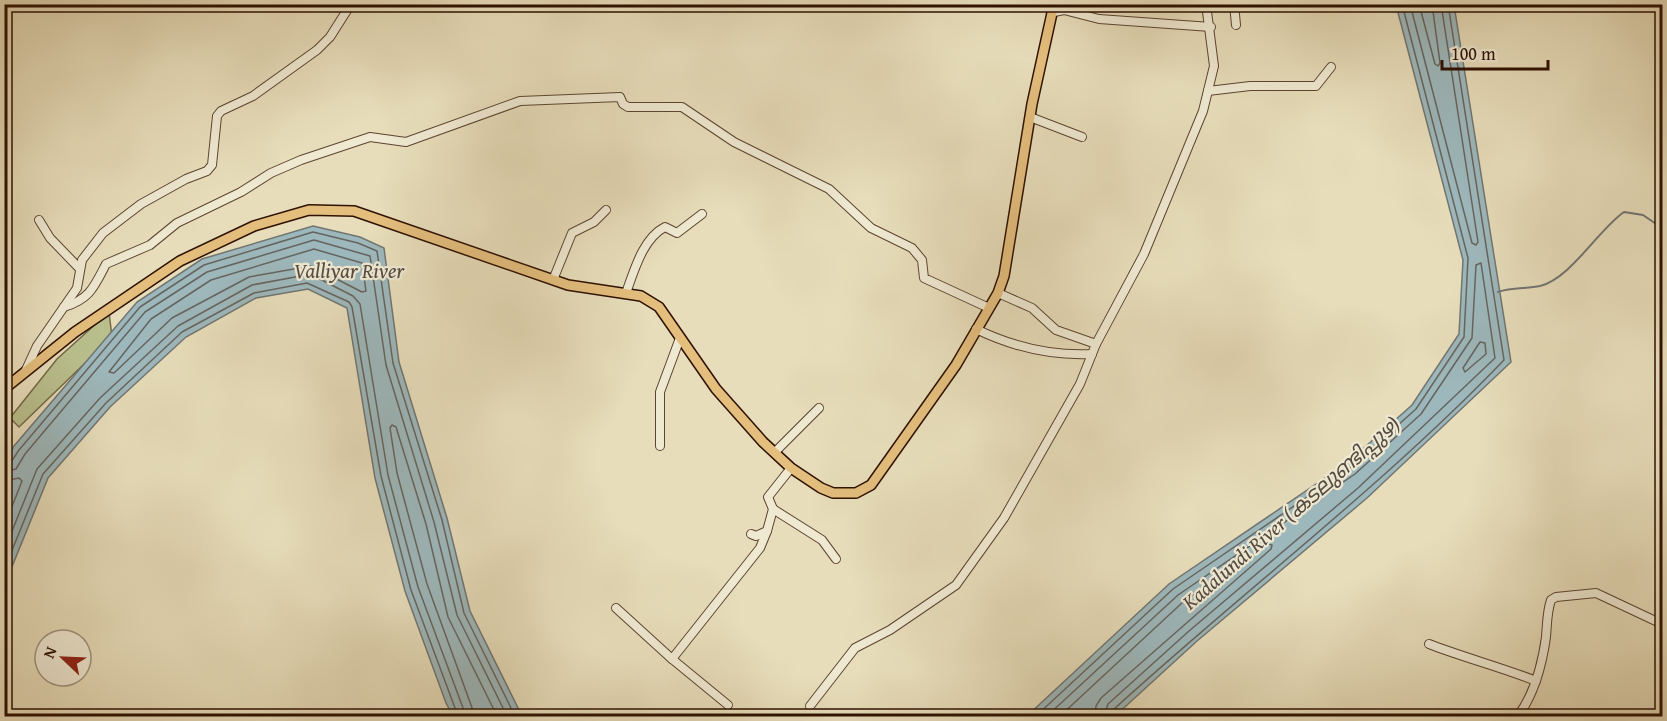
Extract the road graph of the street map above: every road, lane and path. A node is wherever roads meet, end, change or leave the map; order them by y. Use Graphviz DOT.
graph roads {
  1 [pos="351,4"];
  2 [pos="1206,4"];
  3 [pos="1234,4"];
  4 [pos="1054,8"];
  5 [pos="1236,25"];
  6 [pos="1211,27"];
  7 [pos="1331,67"];
  8 [pos="1208,91"];
  9 [pos="1030,117"];
  10 [pos="1082,138"];
  11 [pos="606,210"];
  12 [pos="702,214"];
  13 [pos="39,219"];
  14 [pos="79,268"];
  15 [pos="553,280"];
  16 [pos="626,293"];
  17 [pos="998,293"];
  18 [pos="64,307"];
  19 [pos="989,308"];
  20 [pos="976,329"];
  21 [pos="680,338"];
  22 [pos="1096,344"];
  23 [pos="1092,354"];
  24 [pos="21,378"];
  25 [pos="5,389"];
  26 [pos="819,408"];
  27 [pos="660,446"];
  28 [pos="775,452"];
  29 [pos="791,468"];
  30 [pos="773,509"];
  31 [pos="767,531"];
  32 [pos="751,534"];
  33 [pos="836,559"];
  34 [pos="616,608"];
  35 [pos="1662,624"];
  36 [pos="1430,644"];
  37 [pos="672,659"];
  38 [pos="1536,681"];
  39 [pos="728,705"];
  40 [pos="810,706"];
  41 [pos="1518,717"];
  1 -- 14 [label="street"];
  2 -- 6 [label="street"];
  3 -- 5 [label="street"];
  4 -- 6 [label="street"];
  4 -- 9 [label="main road"];
  6 -- 8 [label="street"];
  7 -- 8 [label="street"];
  8 -- 22 [label="street"];
  9 -- 10 [label="street"];
  9 -- 17 [label="main road"];
  11 -- 15 [label="street"];
  12 -- 16 [label="street"];
  13 -- 14 [label="street"];
  14 -- 18 [label="street"];
  15 -- 16 [label="main road"];
  15 -- 24 [label="main road"];
  16 -- 21 [label="main road"];
  17 -- 19 [label="main road"];
  17 -- 22 [label="street"];
  18 -- 19 [label="street"];
  18 -- 24 [label="street"];
  19 -- 20 [label="main road"];
  20 -- 23 [label="street"];
  20 -- 29 [label="main road"];
  21 -- 27 [label="street"];
  21 -- 28 [label="main road"];
  22 -- 23 [label="street"];
  23 -- 40 [label="street"];
  24 -- 25 [label="main road"];
  26 -- 28 [label="street"];
  28 -- 29 [label="main road"];
  29 -- 30 [label="street"];
  30 -- 31 [label="street"];
  30 -- 33 [label="street"];
  31 -- 32 [label="street"];
  31 -- 37 [label="street"];
  34 -- 37 [label="street"];
  35 -- 38 [label="street"];
  36 -- 38 [label="street"];
  37 -- 39 [label="street"];
  38 -- 41 [label="street"];
}
